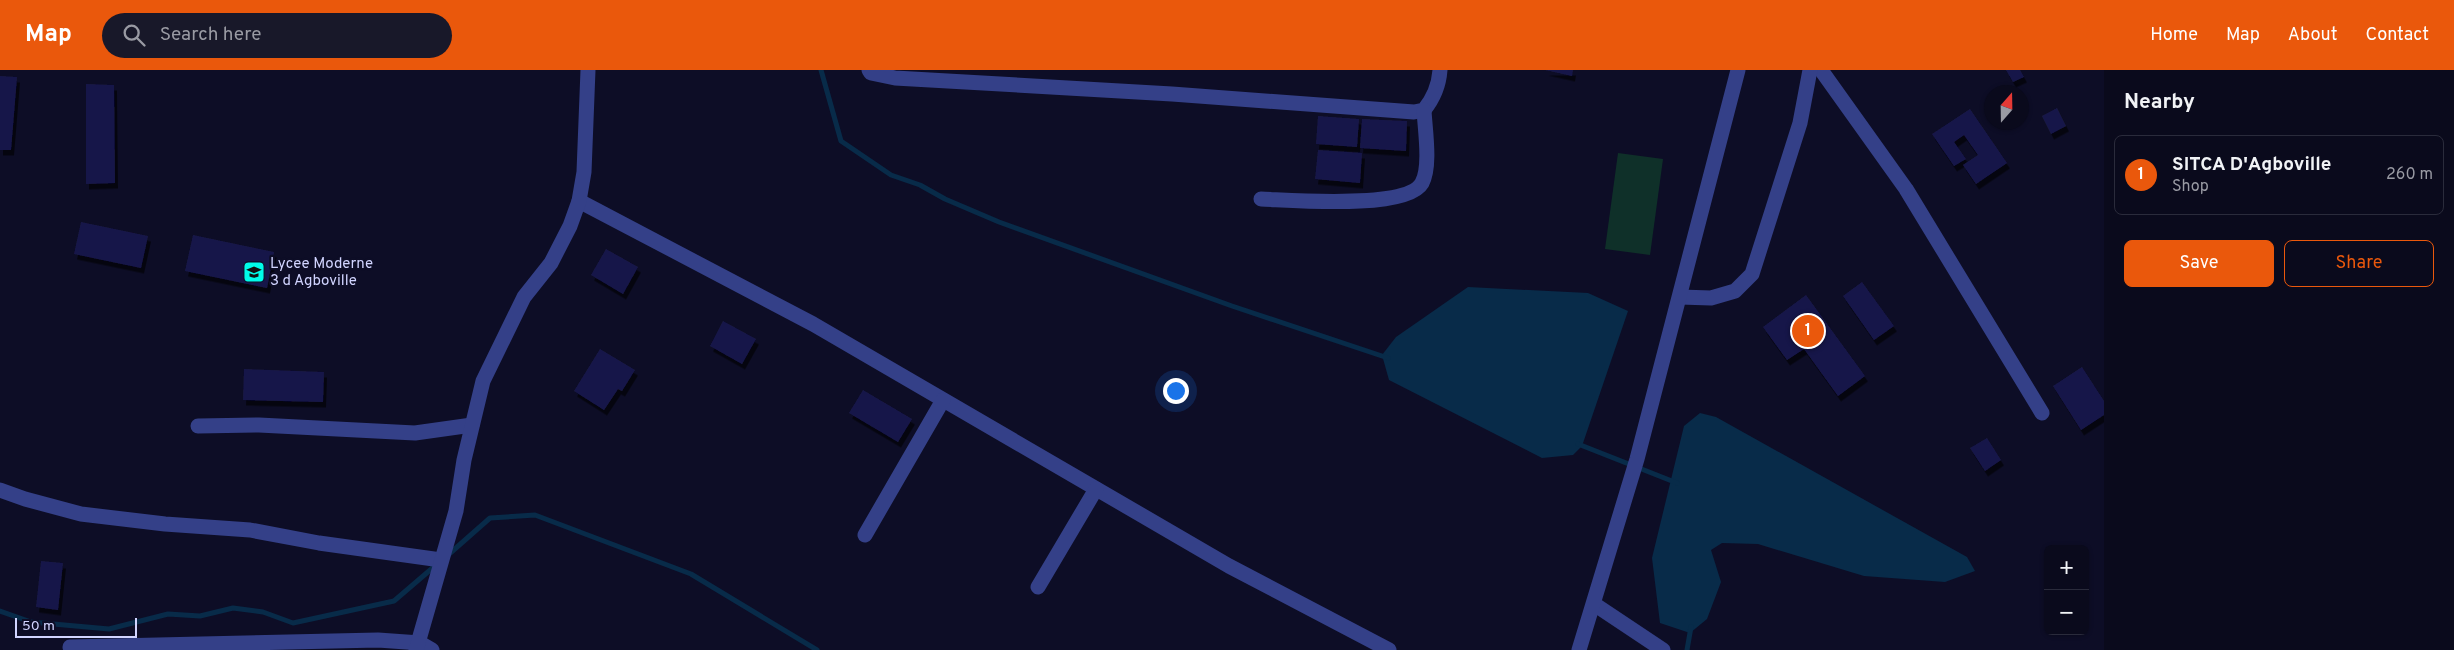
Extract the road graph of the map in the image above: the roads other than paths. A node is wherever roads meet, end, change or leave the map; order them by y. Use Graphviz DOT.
graph roads {
  1 [pos="588,70"];
  2 [pos="869,70"];
  3 [pos="1440,70"];
  4 [pos="1738,70"];
  5 [pos="1810,70"];
  6 [pos="1821,70"];
  7 [pos="1424,110"];
  8 [pos="1261,199"];
  9 [pos="579,201"];
  10 [pos="1680,298"];
  11 [pos="943,400"];
  12 [pos="2042,413"];
  13 [pos="198,426"];
  14 [pos="472,426"];
  15 [pos="1096,489"];
  16 [pos="0,490"];
  17 [pos="865,536"];
  18 [pos="441,560"];
  19 [pos="1038,587"];
  20 [pos="1594,604"];
  21 [pos="70,647"];
  22 [pos="423,648"];
  23 [pos="1389,650"];
  24 [pos="1579,650"];
  25 [pos="1663,650"];
  1 -- 9 [label="street"];
  2 -- 7 [label="street"];
  3 -- 7 [label="street"];
  4 -- 10 [label="street"];
  5 -- 10 [label="street"];
  6 -- 12 [label="street"];
  7 -- 8 [label="street"];
  9 -- 11 [label="street"];
  9 -- 14 [label="street"];
  10 -- 20 [label="street"];
  11 -- 15 [label="street"];
  11 -- 17 [label="street"];
  13 -- 14 [label="street"];
  14 -- 18 [label="street"];
  15 -- 19 [label="street"];
  15 -- 23 [label="street"];
  16 -- 18 [label="street"];
  18 -- 22 [label="street"];
  20 -- 24 [label="street"];
  20 -- 25 [label="street"];
  21 -- 22 [label="street"];
}
